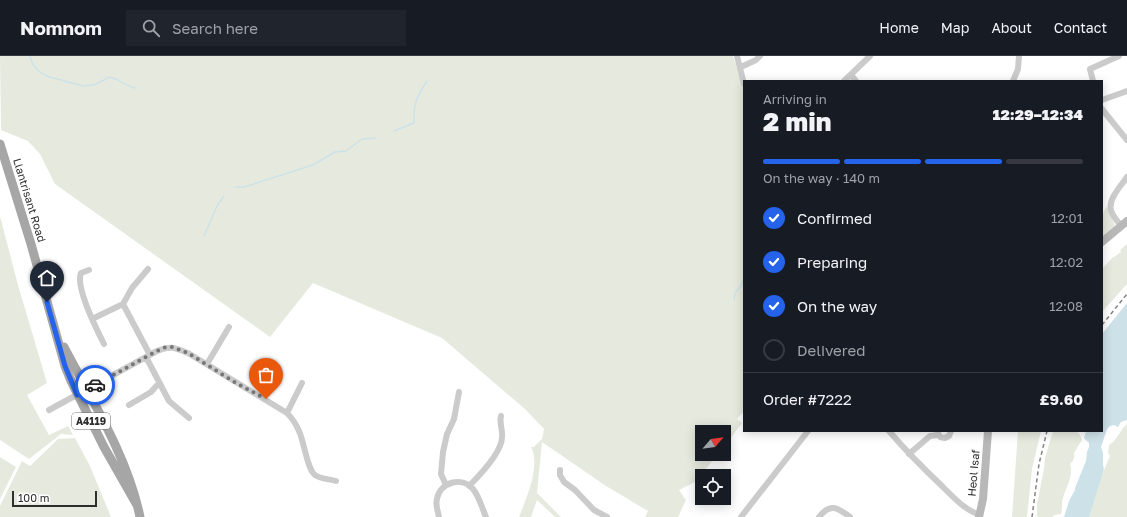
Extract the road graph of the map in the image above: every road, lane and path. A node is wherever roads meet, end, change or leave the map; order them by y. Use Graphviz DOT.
graph roads {
  1 [pos="737,56"];
  2 [pos="760,56"];
  3 [pos="870,56"];
  4 [pos="1019,56"];
  5 [pos="1119,56"];
  6 [pos="740,67"];
  7 [pos="851,75"];
  8 [pos="743,80"];
  9 [pos="845,80"];
  10 [pos="855,80"];
  11 [pos="1013,80"];
  12 [pos="1093,80"];
  13 [pos="1127,91"];
  14 [pos="1103,100"];
  15 [pos="1103,110"];
  16 [pos="1127,140"];
  17 [pos="0,144"];
  18 [pos="1127,177"];
  19 [pos="1124,224"];
  20 [pos="1103,241"];
  21 [pos="148,269"];
  22 [pos="89,270"];
  23 [pos="123,304"];
  24 [pos="92,319"];
  25 [pos="228,327"];
  26 [pos="56,332"];
  27 [pos="104,344"];
  28 [pos="148,356"];
  29 [pos="206,364"];
  30 [pos="159,383"];
  31 [pos="302,383"];
  32 [pos="86,390"];
  33 [pos="459,392"];
  34 [pos="77,395"];
  35 [pos="129,405"];
  36 [pos="49,410"];
  37 [pos="287,412"];
  38 [pos="501,416"];
  39 [pos="188,418"];
  40 [pos="807,432"];
  41 [pos="890,432"];
  42 [pos="951,432"];
  43 [pos="988,432"];
  44 [pos="938,433"];
  45 [pos="909,454"];
  46 [pos="560,470"];
  47 [pos="336,481"];
  48 [pos="446,485"];
  49 [pos="469,486"];
  50 [pos="137,504"];
  51 [pos="979,516"];
  52 [pos="140,517"];
  53 [pos="439,517"];
  54 [pos="486,517"];
  55 [pos="607,517"];
  56 [pos="741,517"];
  57 [pos="819,517"];
  58 [pos="850,517"];
  1 -- 6 [label="street"];
  2 -- 6 [label="street"];
  3 -- 7 [label="street"];
  4 -- 11 [label="street"];
  5 -- 12 [label="street"];
  6 -- 8 [label="street"];
  7 -- 9 [label="street"];
  7 -- 10 [label="street"];
  13 -- 14 [label="street"];
  15 -- 16 [label="street"];
  17 -- 26 [label="main road, Llantrisant Road / A4119"];
  18 -- 19 [label="street"];
  19 -- 20 [label="main road"];
  21 -- 23 [label="street"];
  22 -- 24 [label="street"];
  23 -- 24 [label="street"];
  23 -- 28 [label="street"];
  24 -- 27 [label="street"];
  25 -- 29 [label="street"];
  26 -- 32 [label="main road, Llantrisant Road / A4119"];
  26 -- 34 [label="main road, Llantrisant Road / A4119"];
  28 -- 29 [label="street"];
  28 -- 30 [label="street"];
  28 -- 32 [label="street"];
  29 -- 37 [label="street"];
  30 -- 35 [label="street"];
  30 -- 39 [label="street"];
  31 -- 37 [label="street"];
  32 -- 34 [label="street"];
  32 -- 50 [label="main road, Llantrisant Road / A4119"];
  33 -- 48 [label="street"];
  34 -- 36 [label="street"];
  34 -- 50 [label="main road, Llantrisant Road / A4119"];
  37 -- 47 [label="street"];
  38 -- 49 [label="street"];
  40 -- 56 [label="street"];
  41 -- 45 [label="street"];
  42 -- 44 [label="street"];
  43 -- 51 [label="main road, Heol Isaf"];
  44 -- 45 [label="street"];
  45 -- 51 [label="street"];
  46 -- 55 [label="street"];
  48 -- 49 [label="street"];
  48 -- 53 [label="street"];
  49 -- 54 [label="street"];
  50 -- 52 [label="main road, Llantrisant Road / A4119"];
  57 -- 58 [label="street"];
}
